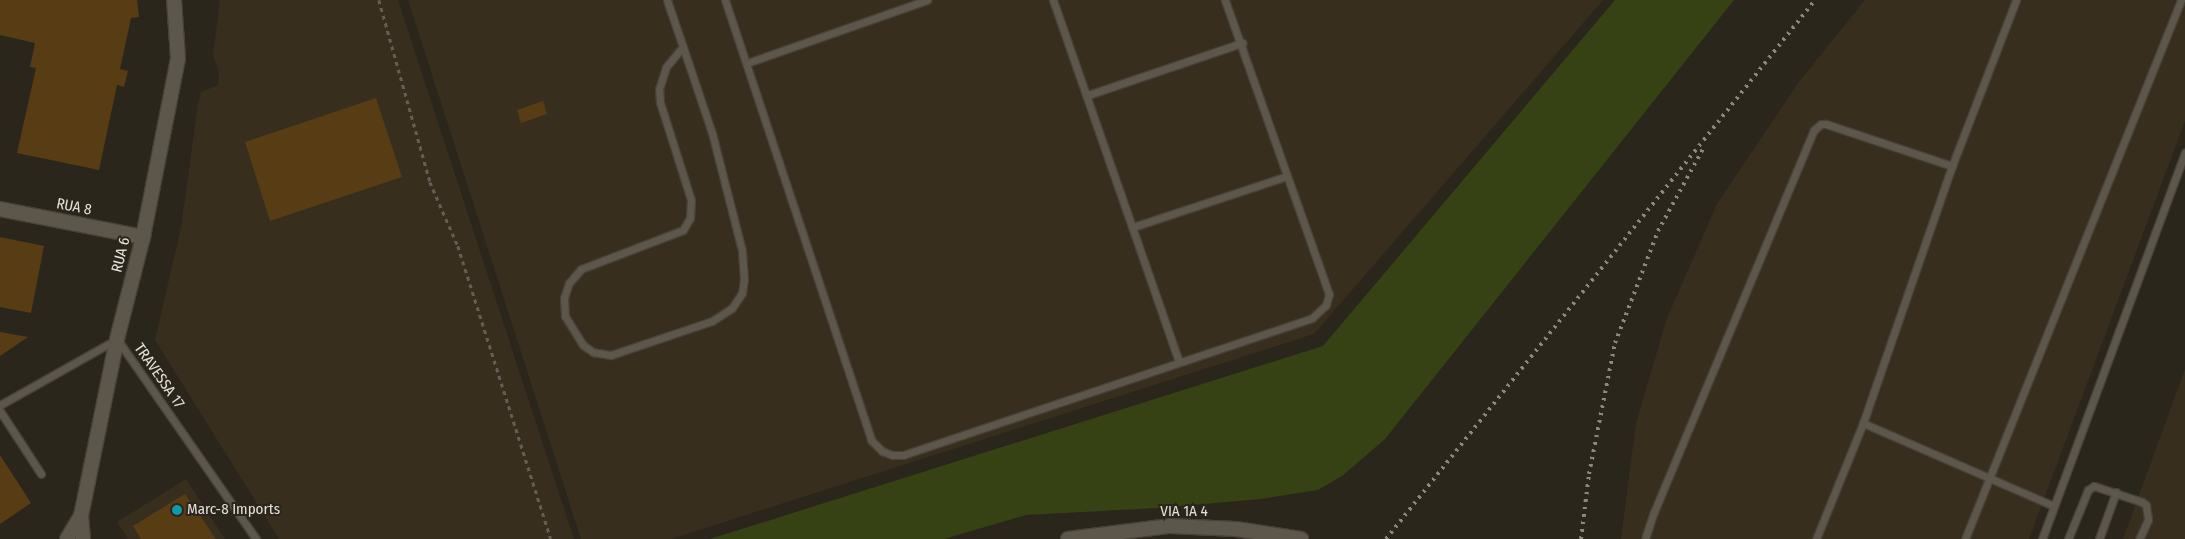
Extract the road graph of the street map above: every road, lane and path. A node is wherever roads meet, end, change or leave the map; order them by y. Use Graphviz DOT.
graph roads {
  1 [pos="174,0"];
  2 [pos="379,0"];
  3 [pos="667,0"];
  4 [pos="725,0"];
  5 [pos="926,0"];
  6 [pos="1053,0"];
  7 [pos="1225,0"];
  8 [pos="2016,0"];
  9 [pos="2181,0"];
  10 [pos="908,3"];
  11 [pos="1242,44"];
  12 [pos="683,47"];
  13 [pos="747,63"];
  14 [pos="1088,95"];
  15 [pos="2185,153"];
  16 [pos="2183,163"];
  17 [pos="1952,166"];
  18 [pos="1287,176"];
  19 [pos="0,209"];
  20 [pos="1133,227"];
  21 [pos="142,237"];
  22 [pos="117,339"];
  23 [pos="1179,362"];
  24 [pos="0,405"];
  25 [pos="0,411"];
  26 [pos="1863,423"];
  27 [pos="41,474"];
  28 [pos="1991,477"];
  29 [pos="2116,492"];
  30 [pos="2054,506"];
  31 [pos="81,516"];
  32 [pos="67,539"];
  33 [pos="83,539"];
  34 [pos="256,539"];
  35 [pos="551,539"];
  36 [pos="1068,539"];
  37 [pos="1301,539"];
  38 [pos="1645,539"];
  39 [pos="1816,539"];
  40 [pos="1965,539"];
  41 [pos="2042,539"];
  42 [pos="2068,539"];
  43 [pos="2099,539"];
  44 [pos="2139,539"];
  1 -- 21 [label="street, RUA 6"];
  2 -- 35 [label="path"];
  3 -- 12 [label="lane"];
  4 -- 13 [label="lane"];
  5 -- 10 [label="lane"];
  6 -- 14 [label="lane"];
  7 -- 11 [label="lane"];
  8 -- 17 [label="lane"];
  9 -- 28 [label="lane"];
  10 -- 13 [label="lane"];
  11 -- 14 [label="lane"];
  11 -- 18 [label="lane"];
  12 -- 12 [label="lane"];
  13 -- 23 [label="lane"];
  14 -- 20 [label="lane"];
  15 -- 16 [label="lane"];
  16 -- 30 [label="lane"];
  17 -- 26 [label="lane"];
  17 -- 38 [label="lane"];
  18 -- 20 [label="lane"];
  18 -- 23 [label="lane"];
  19 -- 21 [label="street, RUA 8"];
  20 -- 23 [label="lane"];
  21 -- 22 [label="street, RUA 6"];
  22 -- 24 [label="lane, TRAVESSA 17"];
  22 -- 31 [label="street, RUA 6"];
  22 -- 34 [label="lane, TRAVESSA 17"];
  25 -- 27 [label="lane"];
  26 -- 28 [label="lane"];
  26 -- 39 [label="lane"];
  28 -- 30 [label="lane"];
  28 -- 40 [label="lane"];
  29 -- 42 [label="lane"];
  29 -- 43 [label="lane"];
  29 -- 44 [label="lane"];
  30 -- 41 [label="lane"];
  31 -- 32 [label="street, RUA 6"];
  31 -- 33 [label="street, RUA 6"];
  36 -- 37 [label="street, VIA 1A 4"];
}
